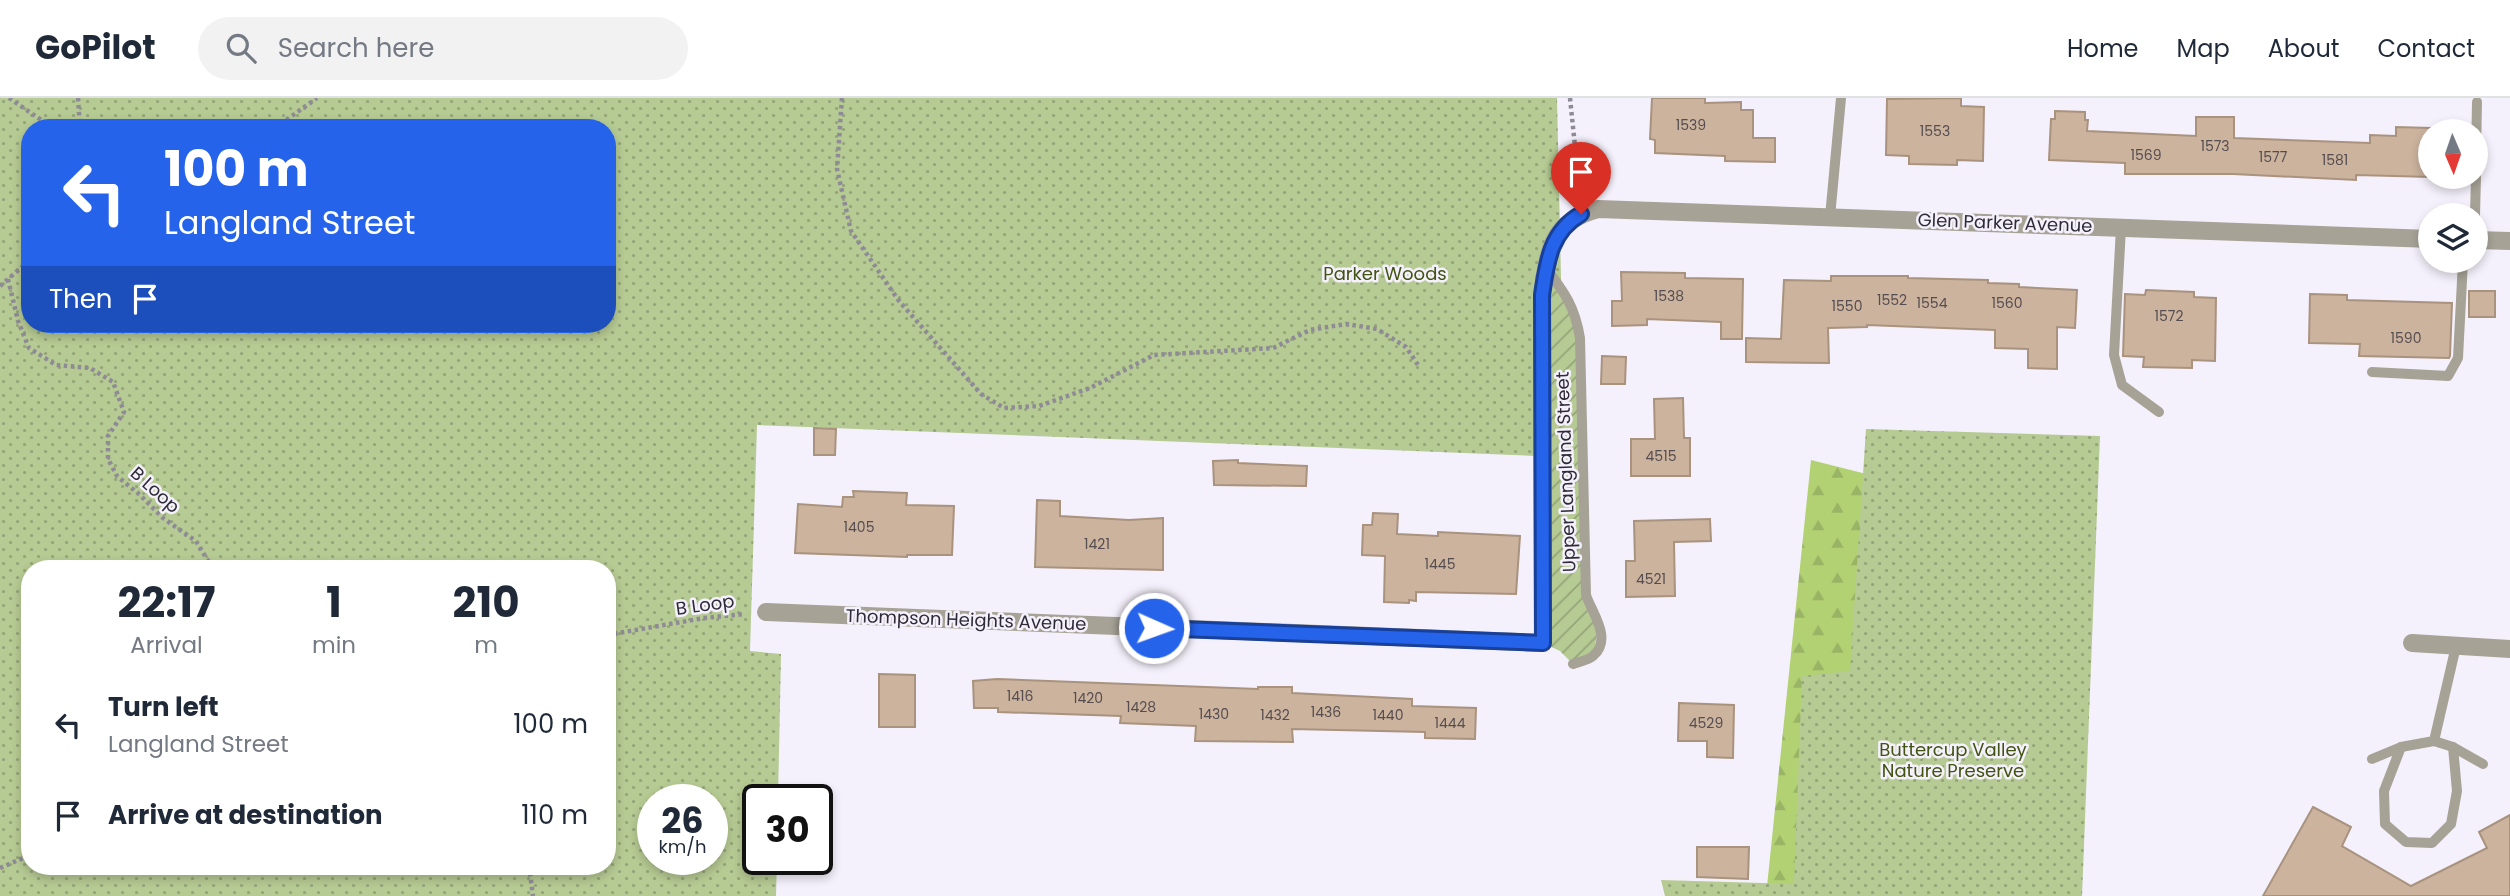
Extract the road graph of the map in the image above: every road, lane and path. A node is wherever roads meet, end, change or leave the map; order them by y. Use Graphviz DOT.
graph roads {
  1 [pos="9,98"];
  2 [pos="78,98"];
  3 [pos="317,98"];
  4 [pos="842,98"];
  5 [pos="1570,98"];
  6 [pos="1841,98"];
  7 [pos="2477,102"];
  8 [pos="40,119"];
  9 [pos="79,119"];
  10 [pos="288,119"];
  11 [pos="2477,119"];
  12 [pos="1580,205"];
  13 [pos="1830,217"];
  14 [pos="2121,228"];
  15 [pos="2418,239"];
  16 [pos="2488,241"];
  17 [pos="2510,242"];
  18 [pos="21,268"];
  19 [pos="1546,268"];
  20 [pos="2462,273"];
  21 [pos="8,279"];
  22 [pos="0,286"];
  23 [pos="21,328"];
  24 [pos="23,333"];
  25 [pos="1418,365"];
  26 [pos="2372,372"];
  27 [pos="2158,412"];
  28 [pos="207,560"];
  29 [pos="766,612"];
  30 [pos="616,633"];
  31 [pos="2412,643"];
  32 [pos="2456,646"];
  33 [pos="2510,649"];
  34 [pos="1573,664"];
  35 [pos="2434,741"];
  36 [pos="2401,747"];
  37 [pos="2453,747"];
  38 [pos="2372,759"];
  39 [pos="2483,764"];
  40 [pos="21,859"];
  41 [pos="0,868"];
  42 [pos="530,875"];
  43 [pos="533,896"];
  1 -- 8 [label="path"];
  2 -- 9 [label="path"];
  3 -- 10 [label="path"];
  4 -- 25 [label="path"];
  5 -- 12 [label="path"];
  6 -- 13 [label="lane"];
  7 -- 11 [label="lane"];
  12 -- 13 [label="street, Glen Parker Avenue"];
  12 -- 19 [label="street"];
  13 -- 14 [label="street, Glen Parker Avenue"];
  14 -- 15 [label="street, Glen Parker Avenue"];
  14 -- 27 [label="lane"];
  16 -- 17 [label="street"];
  18 -- 21 [label="path"];
  19 -- 29 [label="street, Thompson Heights Avenue"];
  19 -- 34 [label="lane, Upper Langland Street"];
  20 -- 26 [label="lane"];
  21 -- 22 [label="path"];
  21 -- 23 [label="path, B Loop"];
  24 -- 28 [label="path, B Loop"];
  29 -- 30 [label="path, B Loop"];
  31 -- 32 [label="street"];
  32 -- 33 [label="street"];
  32 -- 35 [label="lane"];
  35 -- 36 [label="lane"];
  35 -- 37 [label="lane"];
  36 -- 37 [label="lane"];
  36 -- 38 [label="lane"];
  37 -- 39 [label="lane"];
  40 -- 41 [label="path"];
  42 -- 43 [label="path"];
}
